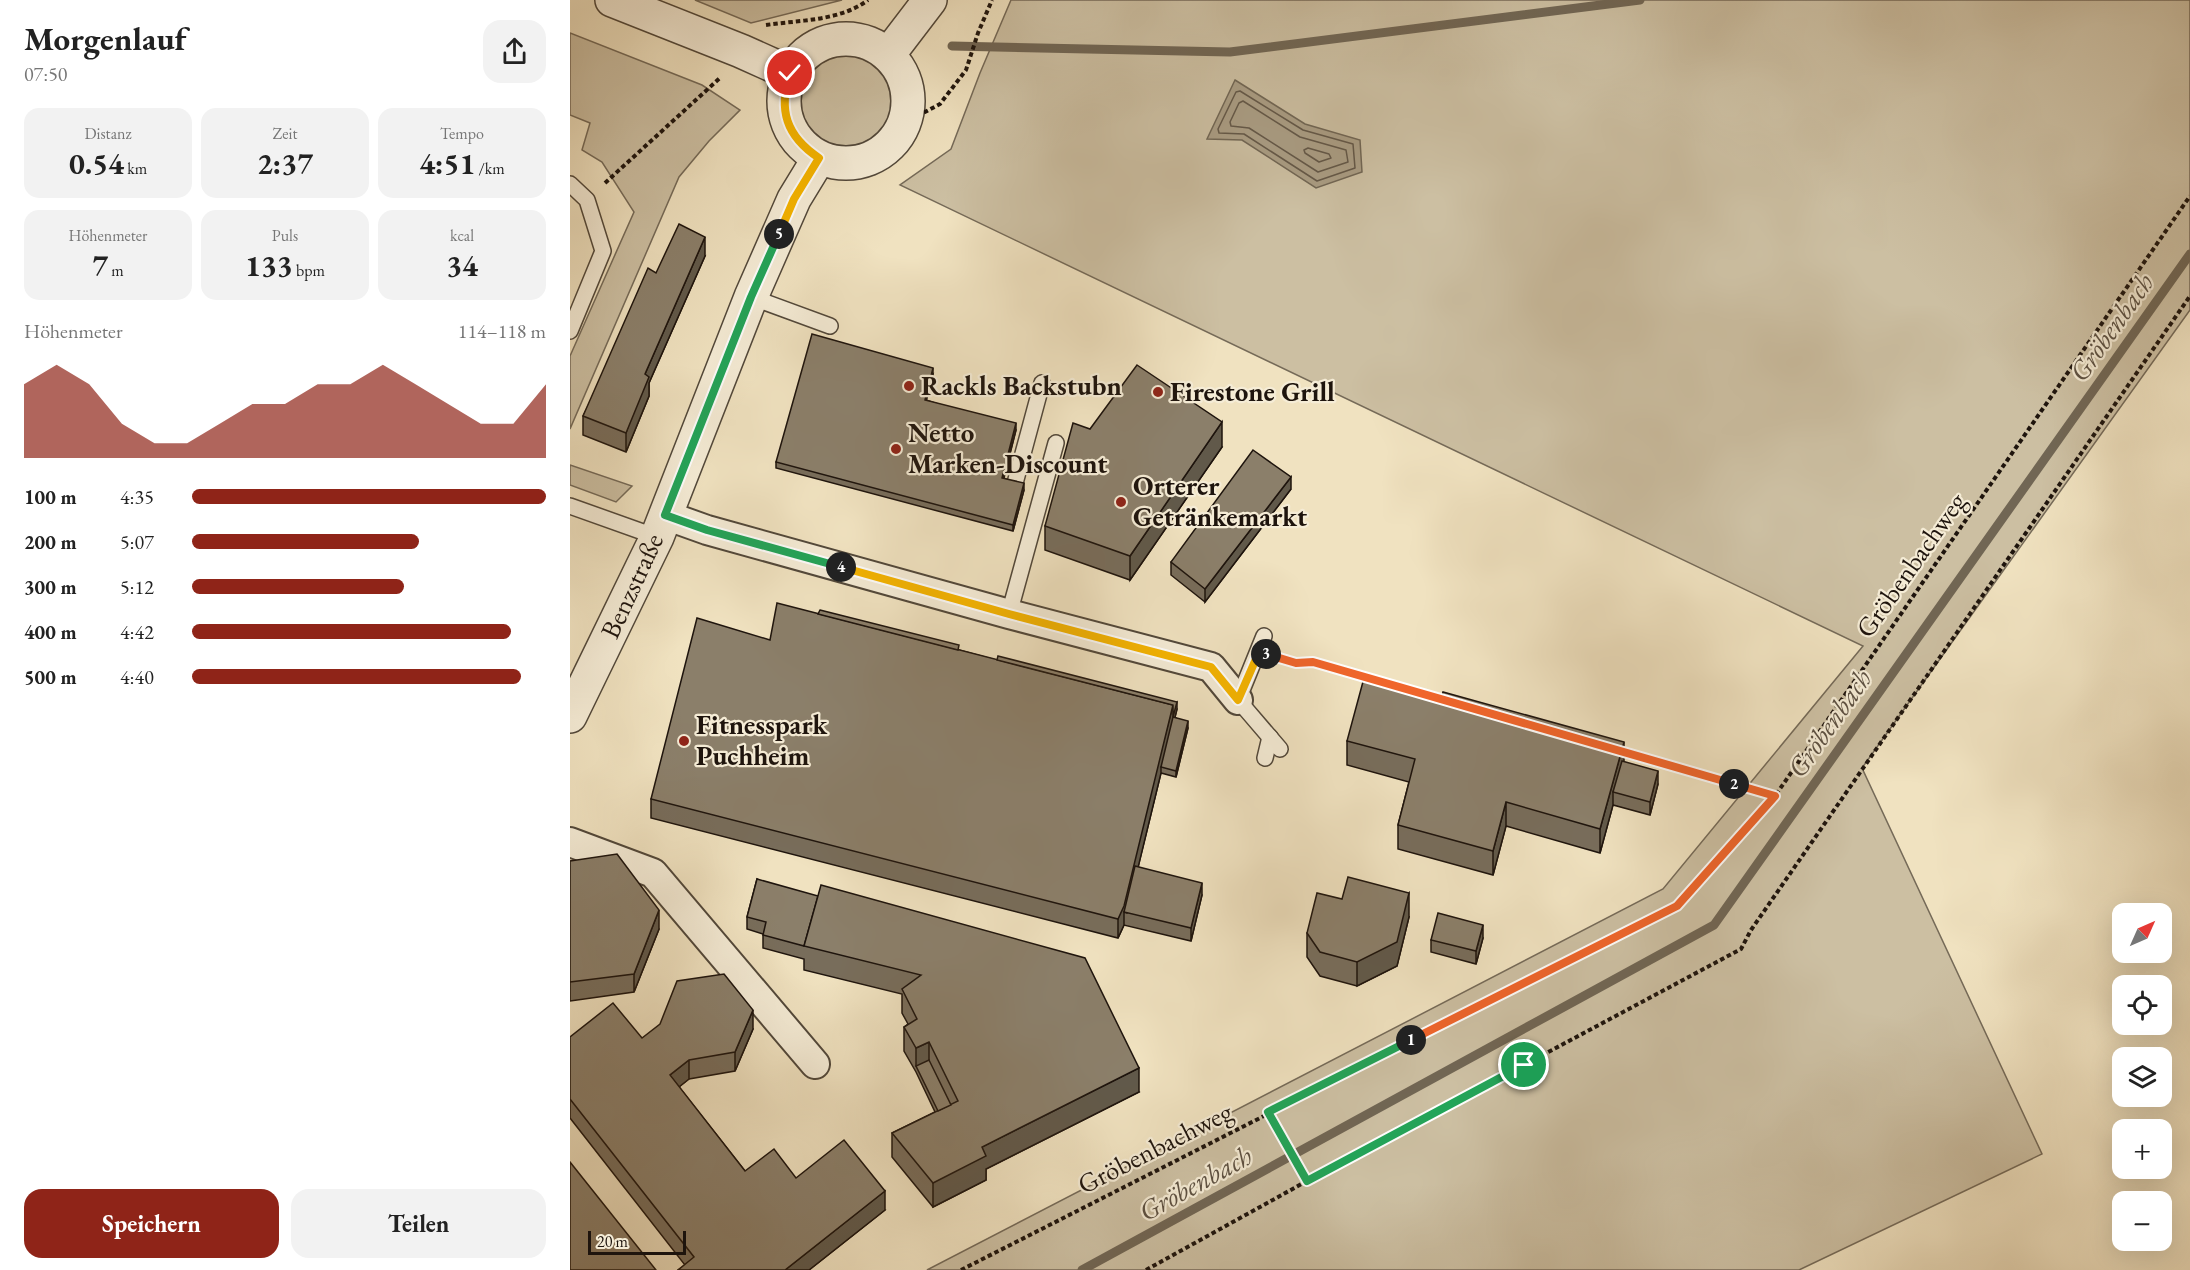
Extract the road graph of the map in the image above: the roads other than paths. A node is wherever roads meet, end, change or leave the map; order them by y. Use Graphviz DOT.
graph roads {
  1 [pos="612,0"];
  2 [pos="930,0"];
  3 [pos="888,55"];
  4 [pos="790,73"];
  5 [pos="819,158"];
  6 [pos="570,184"];
  7 [pos="751,297"];
  8 [pos="830,326"];
  9 [pos="570,331"];
  10 [pos="1042,383"];
  11 [pos="1056,443"];
  12 [pos="1014,487"];
  13 [pos="570,506"];
  14 [pos="661,526"];
  15 [pos="1009,614"];
  16 [pos="1264,636"];
  17 [pos="1238,700"];
  18 [pos="570,716"];
  19 [pos="1270,737"];
  20 [pos="1280,749"];
  21 [pos="1265,758"];
  22 [pos="570,842"];
  23 [pos="815,1064"];
  1 -- 4 [label="street"];
  2 -- 3 [label="street"];
  3 -- 4 [label="street"];
  3 -- 5 [label="street"];
  4 -- 5 [label="street"];
  5 -- 7 [label="street, Benzstraße"];
  6 -- 9 [label="lane"];
  7 -- 8 [label="lane"];
  7 -- 14 [label="street, Benzstraße"];
  10 -- 12 [label="lane"];
  11 -- 15 [label="lane"];
  13 -- 14 [label="lane"];
  14 -- 15 [label="street"];
  14 -- 18 [label="street, Benzstraße"];
  15 -- 17 [label="street"];
  16 -- 17 [label="lane"];
  17 -- 19 [label="lane"];
  19 -- 20 [label="lane"];
  19 -- 21 [label="lane"];
  22 -- 23 [label="street"];
}
